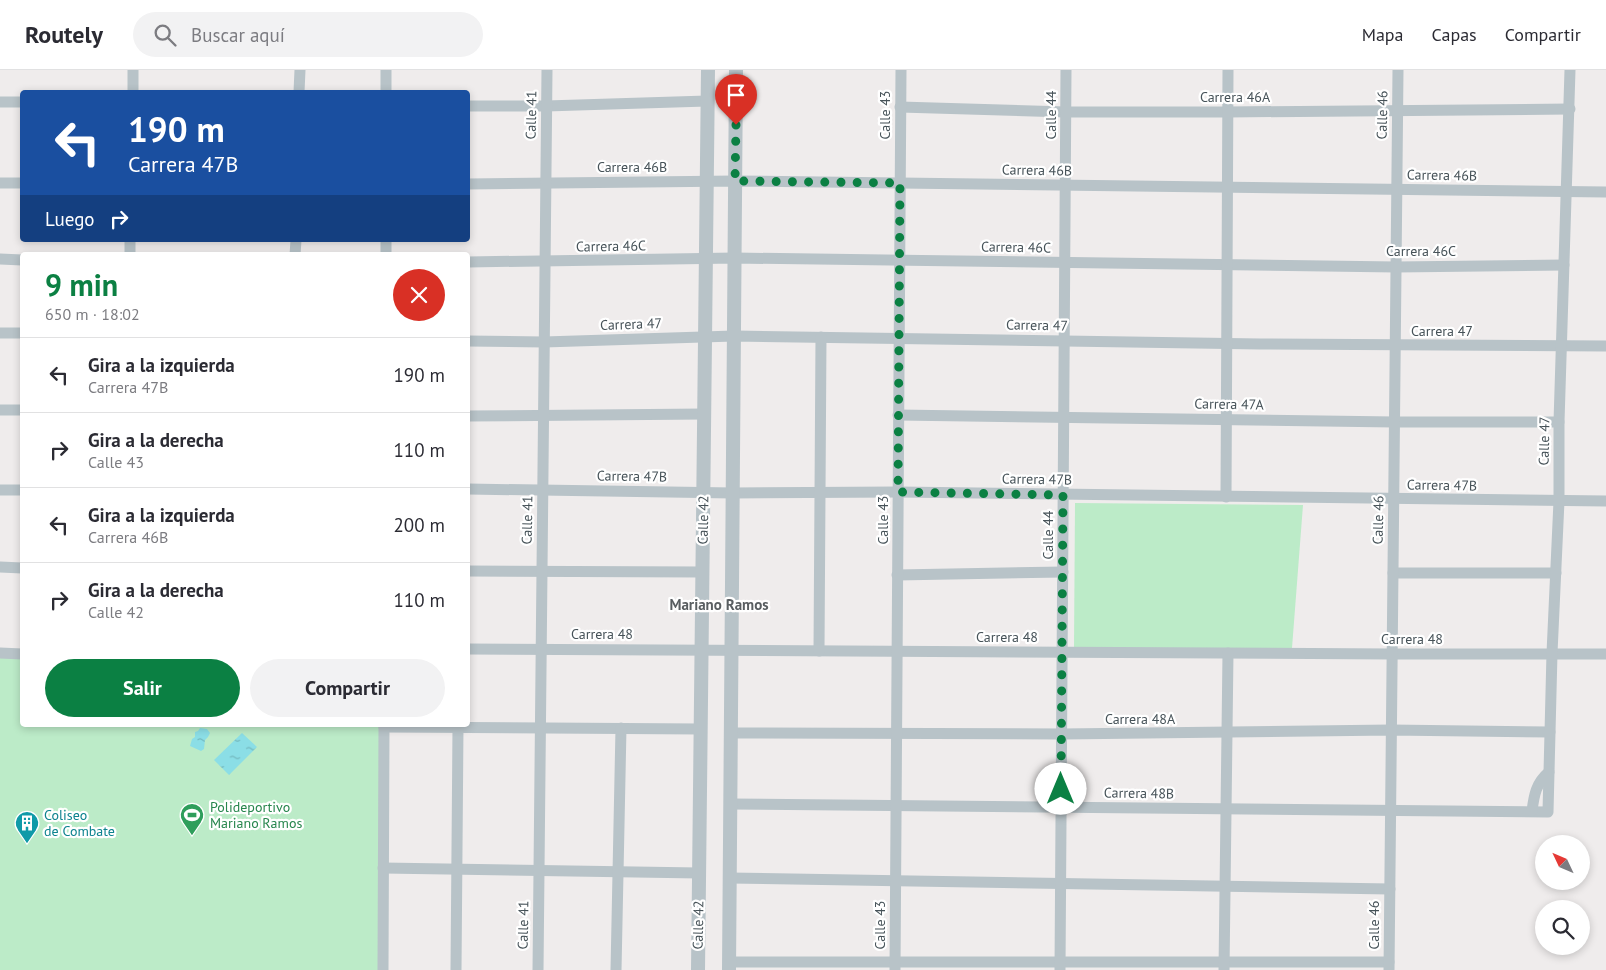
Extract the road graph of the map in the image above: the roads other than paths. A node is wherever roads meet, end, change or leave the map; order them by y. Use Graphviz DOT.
graph roads {
  1 [pos="133,70"];
  2 [pos="300,70"];
  3 [pos="386,70"];
  4 [pos="546,70"];
  5 [pos="708,70"];
  6 [pos="736,70"];
  7 [pos="901,70"];
  8 [pos="1066,70"];
  9 [pos="1228,70"];
  10 [pos="1398,70"];
  11 [pos="1570,70"];
  12 [pos="133,90"];
  13 [pos="299,90"];
  14 [pos="386,90"];
  15 [pos="707,101"];
  16 [pos="0,102"];
  17 [pos="20,102"];
  18 [pos="470,106"];
  19 [pos="546,106"];
  20 [pos="900,107"];
  21 [pos="1570,109"];
  22 [pos="1397,110"];
  23 [pos="1066,112"];
  24 [pos="1228,112"];
  25 [pos="735,181"];
  26 [pos="706,182"];
  27 [pos="0,183"];
  28 [pos="20,183"];
  29 [pos="546,183"];
  30 [pos="900,183"];
  31 [pos="470,184"];
  32 [pos="1065,185"];
  33 [pos="1228,187"];
  34 [pos="1396,190"];
  35 [pos="1567,192"];
  36 [pos="1606,192"];
  37 [pos="735,258"];
  38 [pos="0,259"];
  39 [pos="706,259"];
  40 [pos="20,260"];
  41 [pos="899,260"];
  42 [pos="470,262"];
  43 [pos="545,262"];
  44 [pos="1065,263"];
  45 [pos="1227,264"];
  46 [pos="1564,265"];
  47 [pos="1396,267"];
  48 [pos="0,333"];
  49 [pos="20,333"];
  50 [pos="734,336"];
  51 [pos="705,337"];
  52 [pos="821,337"];
  53 [pos="899,338"];
  54 [pos="1064,340"];
  55 [pos="470,341"];
  56 [pos="544,342"];
  57 [pos="1227,343"];
  58 [pos="1395,346"];
  59 [pos="1562,346"];
  60 [pos="1606,346"];
  61 [pos="0,410"];
  62 [pos="20,410"];
  63 [pos="704,414"];
  64 [pos="543,415"];
  65 [pos="898,415"];
  66 [pos="470,416"];
  67 [pos="1064,417"];
  68 [pos="1227,419"];
  69 [pos="1394,422"];
  70 [pos="1559,422"];
  71 [pos="0,490"];
  72 [pos="20,490"];
  73 [pos="470,490"];
  74 [pos="543,490"];
  75 [pos="703,492"];
  76 [pos="898,492"];
  77 [pos="733,493"];
  78 [pos="820,493"];
  79 [pos="1063,495"];
  80 [pos="1226,497"];
  81 [pos="1394,499"];
  82 [pos="1559,501"];
  83 [pos="1606,501"];
  84 [pos="0,567"];
  85 [pos="20,568"];
  86 [pos="470,571"];
  87 [pos="542,571"];
  88 [pos="702,572"];
  89 [pos="1063,572"];
  90 [pos="1393,573"];
  91 [pos="1556,573"];
  92 [pos="897,575"];
  93 [pos="470,649"];
  94 [pos="541,649"];
  95 [pos="701,650"];
  96 [pos="731,650"];
  97 [pos="819,651"];
  98 [pos="897,651"];
  99 [pos="1062,652"];
  100 [pos="0,653"];
  101 [pos="1228,653"];
  102 [pos="1552,653"];
  103 [pos="20,654"];
  104 [pos="1392,654"];
  105 [pos="1606,654"];
  106 [pos="384,727"];
  107 [pos="458,727"];
  108 [pos="540,728"];
  109 [pos="621,728"];
  110 [pos="700,729"];
  111 [pos="1391,730"];
  112 [pos="1550,732"];
  113 [pos="731,733"];
  114 [pos="1227,733"];
  115 [pos="896,734"];
  116 [pos="1062,734"];
  117 [pos="1549,772"];
  118 [pos="730,804"];
  119 [pos="896,806"];
  120 [pos="1061,807"];
  121 [pos="1227,809"];
  122 [pos="1390,810"];
  123 [pos="1532,811"];
  124 [pos="1548,812"];
  125 [pos="383,868"];
  126 [pos="457,869"];
  127 [pos="539,870"];
  128 [pos="618,872"];
  129 [pos="699,873"];
  130 [pos="729,878"];
  131 [pos="895,881"];
  132 [pos="1061,884"];
  133 [pos="1225,886"];
  134 [pos="1390,889"];
  135 [pos="729,966"];
  136 [pos="895,966"];
  137 [pos="1060,966"];
  138 [pos="1224,966"];
  139 [pos="1389,966"];
  140 [pos="383,970"];
  141 [pos="456,970"];
  142 [pos="538,970"];
  143 [pos="616,970"];
  144 [pos="698,970"];
  1 -- 12 [label="street"];
  2 -- 13 [label="street"];
  3 -- 14 [label="street"];
  4 -- 19 [label="street, Calle 41"];
  5 -- 15 [label="street, Calle 42"];
  6 -- 25 [label="street"];
  7 -- 20 [label="street, Calle 43"];
  8 -- 23 [label="street, Calle 44"];
  9 -- 24 [label="street"];
  10 -- 22 [label="street, Calle 46"];
  11 -- 21 [label="street, Calle 47"];
  15 -- 19 [label="street"];
  15 -- 26 [label="street, Calle 42"];
  16 -- 17 [label="street"];
  18 -- 19 [label="street"];
  19 -- 29 [label="street, Calle 41"];
  20 -- 23 [label="street, Carrera 46A"];
  20 -- 30 [label="street, Calle 43"];
  21 -- 22 [label="street, Carrera 46A"];
  21 -- 35 [label="street, Calle 47"];
  22 -- 24 [label="street, Carrera 46A"];
  22 -- 34 [label="street, Calle 46"];
  23 -- 24 [label="street, Carrera 46A"];
  23 -- 32 [label="street, Calle 44"];
  24 -- 33 [label="street"];
  25 -- 26 [label="street, Carrera 46B"];
  25 -- 30 [label="street, Carrera 46B"];
  25 -- 37 [label="street"];
  26 -- 29 [label="street, Carrera 46B"];
  26 -- 39 [label="street, Calle 42"];
  27 -- 28 [label="street"];
  29 -- 31 [label="street, Carrera 46B"];
  29 -- 43 [label="street, Calle 41"];
  30 -- 32 [label="street, Carrera 46B"];
  30 -- 41 [label="street, Calle 43"];
  32 -- 33 [label="street, Carrera 46B"];
  32 -- 44 [label="street, Calle 44"];
  33 -- 34 [label="street, Carrera 46B"];
  33 -- 45 [label="street"];
  34 -- 35 [label="street, Carrera 46B"];
  34 -- 47 [label="street, Calle 46"];
  35 -- 36 [label="street, Carrera 46B"];
  35 -- 46 [label="street, Calle 47"];
  37 -- 39 [label="street, Carrera 46C"];
  37 -- 41 [label="street, Carrera 46C"];
  37 -- 50 [label="street"];
  38 -- 40 [label="street"];
  39 -- 43 [label="street, Carrera 46C"];
  39 -- 51 [label="street, Calle 42"];
  41 -- 44 [label="street, Carrera 46C"];
  41 -- 53 [label="street, Calle 43"];
  42 -- 43 [label="street, Carrera 46C"];
  43 -- 56 [label="street, Calle 41"];
  44 -- 45 [label="street, Carrera 46C"];
  44 -- 54 [label="street, Calle 44"];
  45 -- 47 [label="street, Carrera 46C"];
  45 -- 57 [label="street"];
  46 -- 47 [label="street, Carrera 46C"];
  46 -- 59 [label="street, Calle 47"];
  47 -- 58 [label="street, Calle 46"];
  48 -- 49 [label="street"];
  50 -- 51 [label="street, Carrera 47"];
  50 -- 52 [label="street, Carrera 47"];
  50 -- 77 [label="street"];
  51 -- 56 [label="street, Carrera 47"];
  51 -- 63 [label="street, Calle 42"];
  52 -- 53 [label="street, Carrera 47"];
  52 -- 78 [label="street"];
  53 -- 54 [label="street, Carrera 47"];
  53 -- 65 [label="street, Calle 43"];
  54 -- 57 [label="street, Carrera 47"];
  54 -- 67 [label="street, Calle 44"];
  55 -- 56 [label="street, Carrera 47"];
  56 -- 64 [label="street, Calle 41"];
  57 -- 58 [label="street, Carrera 47"];
  57 -- 68 [label="street"];
  58 -- 59 [label="street, Carrera 47"];
  58 -- 69 [label="street, Calle 46"];
  59 -- 60 [label="street, Carrera 47"];
  59 -- 70 [label="street, Calle 47"];
  61 -- 62 [label="street"];
  63 -- 64 [label="street"];
  63 -- 75 [label="street, Calle 42"];
  64 -- 66 [label="street"];
  64 -- 74 [label="street, Calle 41"];
  65 -- 67 [label="street, Carrera 47A"];
  65 -- 76 [label="street, Calle 43"];
  67 -- 68 [label="street, Carrera 47A"];
  67 -- 79 [label="street, Calle 44"];
  68 -- 69 [label="street, Carrera 47A"];
  68 -- 80 [label="street"];
  69 -- 70 [label="street, Carrera 47A"];
  69 -- 81 [label="street, Calle 46"];
  70 -- 82 [label="street, Calle 47"];
  71 -- 72 [label="street"];
  73 -- 74 [label="street, Carrera 47B"];
  74 -- 75 [label="street, Carrera 47B"];
  74 -- 87 [label="street, Calle 41"];
  75 -- 77 [label="street, Carrera 47B"];
  75 -- 88 [label="street, Calle 42"];
  76 -- 78 [label="street, Carrera 47B"];
  76 -- 79 [label="street, Carrera 47B"];
  76 -- 92 [label="street, Calle 43"];
  77 -- 78 [label="street, Carrera 47B"];
  77 -- 96 [label="street"];
  78 -- 97 [label="street"];
  79 -- 80 [label="street, Carrera 47B"];
  79 -- 89 [label="street, Calle 44"];
  80 -- 81 [label="street, Carrera 47B"];
  81 -- 82 [label="street, Carrera 47B"];
  81 -- 90 [label="street, Calle 46"];
  82 -- 83 [label="street, Carrera 47B"];
  82 -- 91 [label="street, Calle 47"];
  84 -- 85 [label="street"];
  86 -- 87 [label="street"];
  87 -- 88 [label="street"];
  87 -- 94 [label="street, Calle 41"];
  88 -- 95 [label="street, Calle 42"];
  89 -- 92 [label="street"];
  89 -- 99 [label="street, Calle 44"];
  90 -- 91 [label="street"];
  90 -- 104 [label="street, Calle 46"];
  91 -- 102 [label="street, Calle 47"];
  92 -- 98 [label="street, Calle 43"];
  93 -- 94 [label="street, Carrera 48"];
  94 -- 95 [label="street, Carrera 48"];
  94 -- 108 [label="street, Calle 41"];
  95 -- 96 [label="street, Carrera 48"];
  95 -- 110 [label="street, Calle 42"];
  96 -- 97 [label="street, Carrera 48"];
  96 -- 113 [label="street"];
  97 -- 98 [label="street, Carrera 48"];
  98 -- 99 [label="street, Carrera 48"];
  98 -- 115 [label="street, Calle 43"];
  99 -- 101 [label="street, Carrera 48"];
  99 -- 116 [label="street, Calle 44"];
  100 -- 103 [label="street"];
  101 -- 104 [label="street, Carrera 48"];
  101 -- 114 [label="street"];
  102 -- 104 [label="street, Carrera 48"];
  102 -- 105 [label="street, Carrera 48"];
  102 -- 112 [label="street, Calle 47"];
  104 -- 111 [label="street, Calle 46"];
  106 -- 125 [label="street"];
  107 -- 108 [label="street"];
  107 -- 126 [label="street"];
  108 -- 109 [label="street"];
  108 -- 127 [label="street, Calle 41"];
  109 -- 110 [label="street"];
  109 -- 128 [label="street"];
  110 -- 129 [label="street, Calle 42"];
  111 -- 112 [label="street, Carrera 48A"];
  111 -- 114 [label="street, Carrera 48A"];
  111 -- 122 [label="street, Calle 46"];
  112 -- 117 [label="street, Calle 47"];
  113 -- 115 [label="street, Carrera 48A"];
  113 -- 118 [label="street"];
  114 -- 116 [label="street, Carrera 48A"];
  114 -- 121 [label="street"];
  115 -- 116 [label="street, Carrera 48A"];
  115 -- 119 [label="street, Calle 43"];
  116 -- 120 [label="street, Calle 44"];
  117 -- 123 [label="street"];
  117 -- 124 [label="street, Calle 47"];
  118 -- 119 [label="street, Carrera 48B"];
  118 -- 130 [label="street"];
  119 -- 120 [label="street, Carrera 48B"];
  119 -- 131 [label="street, Calle 43"];
  120 -- 121 [label="street, Carrera 48B"];
  120 -- 132 [label="street, Calle 44"];
  121 -- 122 [label="street, Carrera 48B"];
  121 -- 133 [label="street"];
  122 -- 123 [label="street, Carrera 48B"];
  122 -- 134 [label="street, Calle 46"];
  123 -- 124 [label="street, Carrera 48B"];
  125 -- 126 [label="street"];
  125 -- 140 [label="street"];
  126 -- 127 [label="street"];
  126 -- 141 [label="street"];
  127 -- 128 [label="street"];
  127 -- 142 [label="street, Calle 41"];
  128 -- 129 [label="street"];
  128 -- 143 [label="street"];
  129 -- 144 [label="street, Calle 42"];
  130 -- 131 [label="street"];
  130 -- 135 [label="street"];
  131 -- 132 [label="street"];
  131 -- 136 [label="street, Calle 43"];
  132 -- 133 [label="street"];
  132 -- 137 [label="street, Calle 44"];
  133 -- 134 [label="street"];
  133 -- 138 [label="street"];
  134 -- 139 [label="street, Calle 46"];
  135 -- 136 [label="street"];
  136 -- 137 [label="street"];
  137 -- 138 [label="street"];
  138 -- 139 [label="street"];
}
